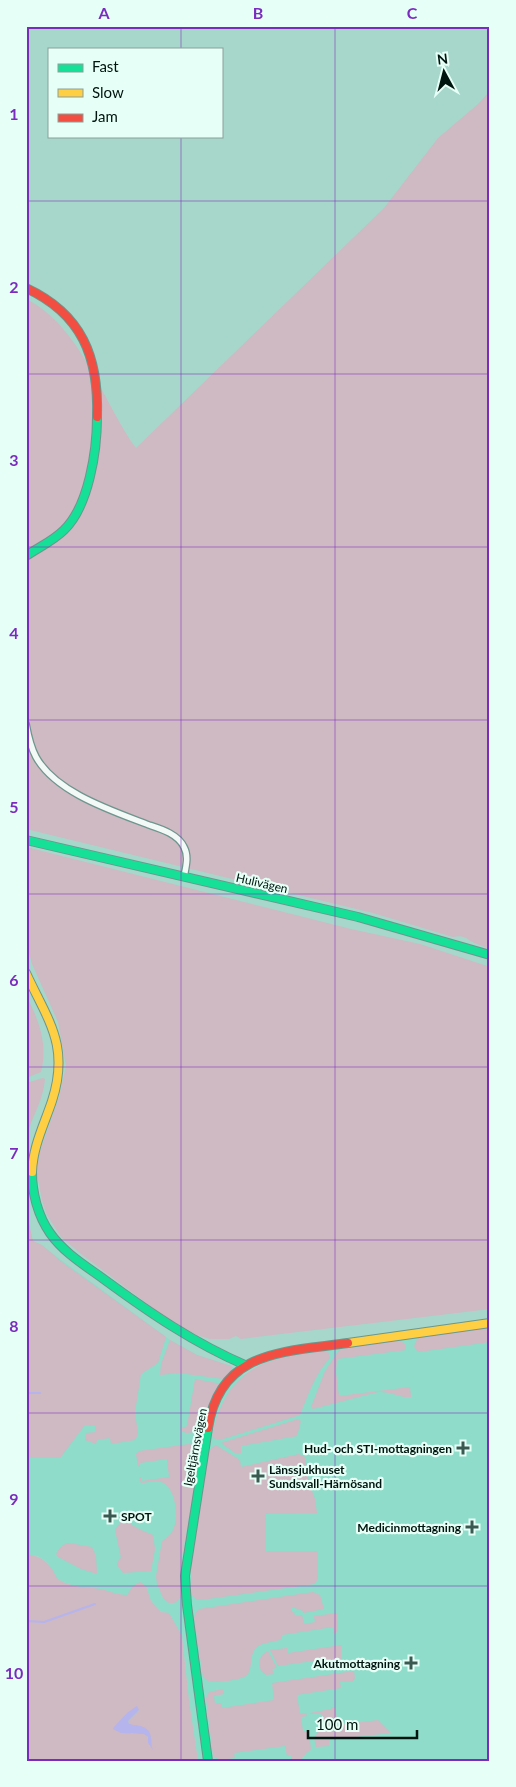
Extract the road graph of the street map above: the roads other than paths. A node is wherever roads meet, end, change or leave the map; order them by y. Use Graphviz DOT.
graph roads {
  1 [pos="26,288"];
  2 [pos="26,556"];
  3 [pos="26,724"];
  4 [pos="26,840"];
  5 [pos="184,877"];
  6 [pos="490,955"];
  7 [pos="26,973"];
  8 [pos="490,1323"];
  9 [pos="245,1365"];
  10 [pos="208,1761"];
  1 -- 2 [label="street"];
  3 -- 5 [label="street"];
  4 -- 5 [label="street, Hulivägen"];
  5 -- 6 [label="street, Hulivägen"];
  7 -- 9 [label="street"];
  8 -- 9 [label="street, Igeltjärnsvägen"];
  9 -- 10 [label="street, Igeltjärnsvägen"];
}
